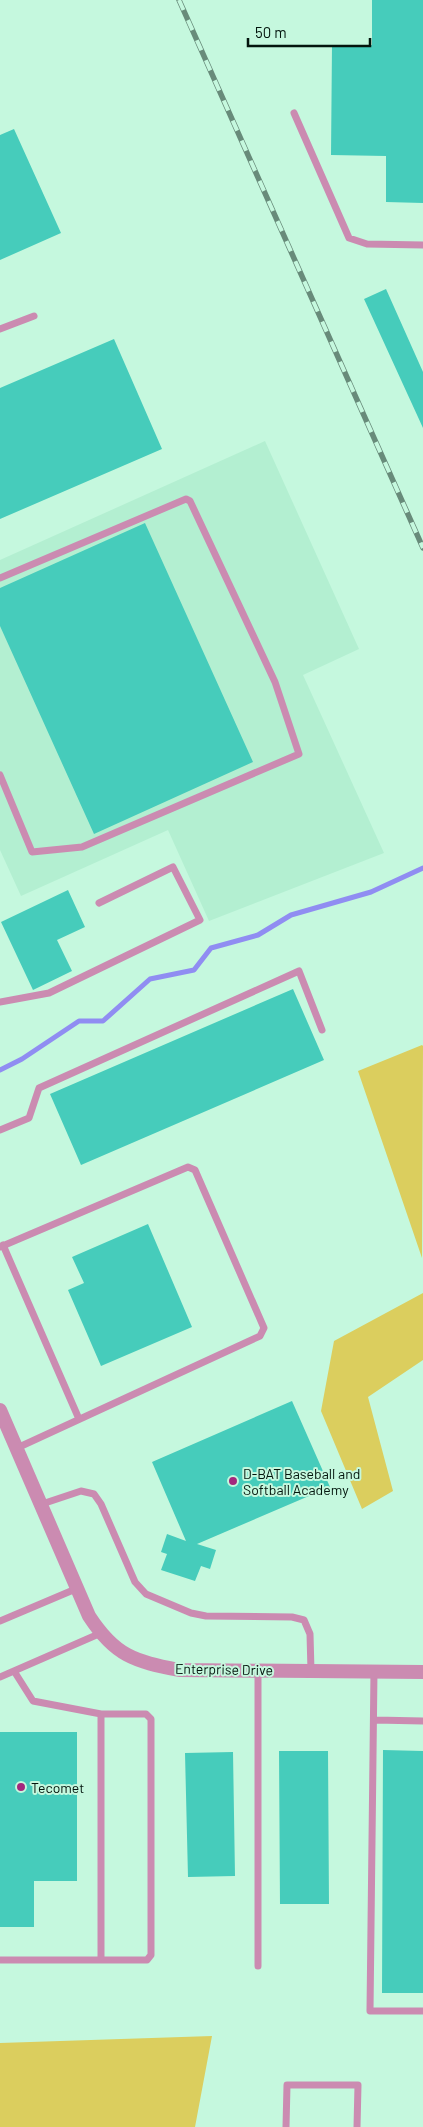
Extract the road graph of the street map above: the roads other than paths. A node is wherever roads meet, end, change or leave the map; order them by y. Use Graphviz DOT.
graph roads {
  1 [pos="294,113"];
  2 [pos="423,245"];
  3 [pos="34,316"];
  4 [pos="0,329"];
  5 [pos="0,578"];
  6 [pos="0,775"];
  7 [pos="99,903"];
  8 [pos="0,1002"];
  9 [pos="322,1030"];
  10 [pos="0,1130"];
  11 [pos="2,1246"];
  12 [pos="0,1410"];
  13 [pos="80,1419"];
  14 [pos="17,1448"];
  15 [pos="42,1504"];
  16 [pos="78,1588"];
  17 [pos="0,1622"];
  18 [pos="100,1633"];
  19 [pos="258,1670"];
  20 [pos="311,1671"];
  21 [pos="374,1671"];
  22 [pos="14,1672"];
  23 [pos="423,1672"];
  24 [pos="0,1677"];
  25 [pos="100,1714"];
  26 [pos="375,1720"];
  27 [pos="423,1721"];
  28 [pos="0,1960"];
  29 [pos="100,1960"];
  30 [pos="258,1966"];
  31 [pos="423,2011"];
  32 [pos="286,2127"];
  33 [pos="357,2127"];
  1 -- 2 [label="lane"];
  3 -- 4 [label="lane"];
  5 -- 6 [label="lane"];
  7 -- 8 [label="lane"];
  9 -- 10 [label="lane"];
  11 -- 13 [label="lane"];
  11 -- 13 [label="lane"];
  12 -- 14 [label="street, Enterprise Drive"];
  13 -- 14 [label="lane"];
  14 -- 15 [label="street, Enterprise Drive"];
  15 -- 16 [label="street, Enterprise Drive"];
  15 -- 20 [label="lane"];
  16 -- 17 [label="lane"];
  16 -- 18 [label="street, Enterprise Drive"];
  18 -- 19 [label="street, Enterprise Drive"];
  18 -- 22 [label="lane"];
  19 -- 20 [label="street, Enterprise Drive"];
  19 -- 30 [label="lane"];
  20 -- 21 [label="street, Enterprise Drive"];
  21 -- 23 [label="street, Enterprise Drive"];
  21 -- 26 [label="lane"];
  22 -- 24 [label="lane"];
  22 -- 25 [label="lane"];
  25 -- 29 [label="lane"];
  25 -- 29 [label="lane"];
  26 -- 27 [label="lane"];
  26 -- 31 [label="lane"];
  28 -- 29 [label="lane"];
  32 -- 33 [label="lane"];
}
